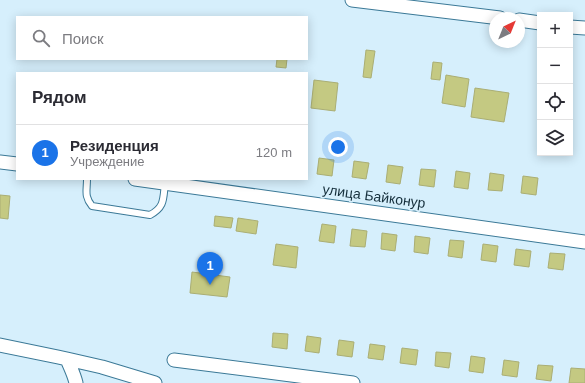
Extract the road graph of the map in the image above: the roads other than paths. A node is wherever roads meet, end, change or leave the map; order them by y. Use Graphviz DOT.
graph roads {
  1 [pos="352,0"];
  2 [pos="489,17"];
  3 [pos="525,21"];
  4 [pos="537,23"];
  5 [pos="573,27"];
  6 [pos="585,28"];
  7 [pos="0,162"];
  8 [pos="16,164"];
  9 [pos="87,180"];
  10 [pos="142,180"];
  11 [pos="165,183"];
  12 [pos="585,242"];
  13 [pos="0,345"];
  14 [pos="67,359"];
  15 [pos="174,360"];
  16 [pos="277,373"];
  17 [pos="76,383"];
  18 [pos="155,383"];
  19 [pos="266,383"];
  20 [pos="353,383"];
  1 -- 2 [label="street"];
  3 -- 4 [label="street"];
  5 -- 6 [label="street"];
  7 -- 8 [label="street"];
  9 -- 11 [label="lane"];
  10 -- 11 [label="street, улица Байконур"];
  11 -- 12 [label="street, улица Байконур"];
  13 -- 14 [label="street"];
  14 -- 17 [label="street"];
  14 -- 18 [label="street"];
  15 -- 16 [label="street"];
  16 -- 19 [label="street"];
  16 -- 20 [label="street"];
}
